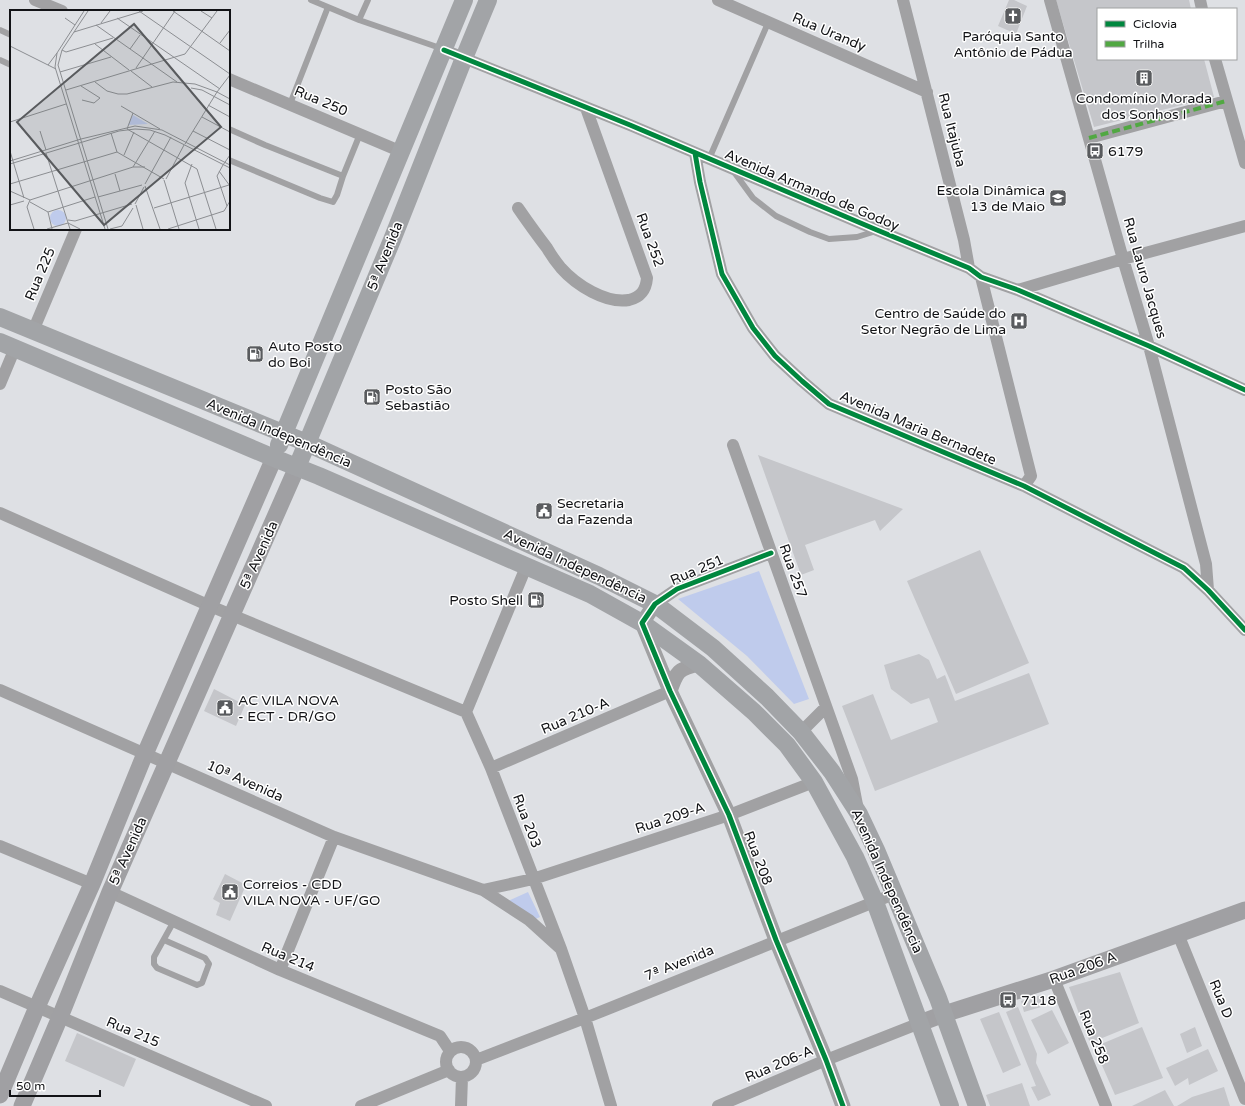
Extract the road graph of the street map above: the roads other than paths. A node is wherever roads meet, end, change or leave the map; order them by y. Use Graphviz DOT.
graph roads {
  1 [pos="35,0"];
  2 [pos="311,0"];
  3 [pos="368,0"];
  4 [pos="464,0"];
  5 [pos="488,0"];
  6 [pos="718,0"];
  7 [pos="903,0"];
  8 [pos="1050,0"];
  9 [pos="328,7"];
  10 [pos="60,10"];
  11 [pos="359,20"];
  12 [pos="768,22"];
  13 [pos="0,30"];
  14 [pos="10,35"];
  15 [pos="444,50"];
  16 [pos="464,58"];
  17 [pos="0,60"];
  18 [pos="1215,60"];
  19 [pos="10,65"];
  20 [pos="230,79"];
  21 [pos="927,92"];
  22 [pos="1226,101"];
  23 [pos="290,104"];
  24 [pos="586,108"];
  25 [pos="230,129"];
  26 [pos="360,134"];
  27 [pos="1089,138"];
  28 [pos="402,152"];
  29 [pos="695,152"];
  30 [pos="709,159"];
  31 [pos="230,160"];
  32 [pos="1245,163"];
  33 [pos="732,169"];
  34 [pos="343,176"];
  35 [pos="518,208"];
  36 [pos="1245,226"];
  37 [pos="76,230"];
  38 [pos="877,230"];
  39 [pos="1123,259"];
  40 [pos="968,268"];
  41 [pos="981,277"];
  42 [pos="1018,290"];
  43 [pos="0,317"];
  44 [pos="33,331"];
  45 [pos="8,345"];
  46 [pos="1149,346"];
  47 [pos="0,384"];
  48 [pos="1245,390"];
  49 [pos="284,434"];
  50 [pos="307,444"];
  51 [pos="733,445"];
  52 [pos="274,458"];
  53 [pos="297,467"];
  54 [pos="1024,486"];
  55 [pos="0,513"];
  56 [pos="771,553"];
  57 [pos="526,567"];
  58 [pos="1208,590"];
  59 [pos="655,604"];
  60 [pos="210,606"];
  61 [pos="233,615"];
  62 [pos="642,622"];
  63 [pos="1245,630"];
  64 [pos="699,664"];
  65 [pos="0,690"];
  66 [pos="670,691"];
  67 [pos="826,707"];
  68 [pos="466,712"];
  69 [pos="801,732"];
  70 [pos="146,754"];
  71 [pos="167,763"];
  72 [pos="491,768"];
  73 [pos="814,782"];
  74 [pos="859,814"];
  75 [pos="729,815"];
  76 [pos="334,838"];
  77 [pos="109,842"];
  78 [pos="0,846"];
  79 [pos="876,850"];
  80 [pos="855,858"];
  81 [pos="533,879"];
  82 [pos="92,884"];
  83 [pos="483,890"];
  84 [pos="110,892"];
  85 [pos="894,894"];
  86 [pos="875,902"];
  87 [pos="1245,910"];
  88 [pos="174,921"];
  89 [pos="1178,934"];
  90 [pos="164,940"];
  91 [pos="776,940"];
  92 [pos="560,949"];
  93 [pos="280,970"];
  94 [pos="1054,979"];
  95 [pos="0,991"];
  96 [pos="37,1007"];
  97 [pos="944,1014"];
  98 [pos="60,1017"];
  99 [pos="585,1018"];
  100 [pos="920,1023"];
  101 [pos="450,1051"];
  102 [pos="476,1060"];
  103 [pos="826,1060"];
  104 [pos="449,1070"];
  105 [pos="462,1077"];
  106 [pos="608,1091"];
  107 [pos="0,1095"];
  108 [pos="1245,1099"];
  109 [pos="255,1103"];
  110 [pos="22,1106"];
  111 [pos="266,1106"];
  112 [pos="361,1106"];
  113 [pos="461,1106"];
  114 [pos="611,1106"];
  115 [pos="618,1106"];
  116 [pos="718,1106"];
  117 [pos="843,1106"];
  118 [pos="950,1106"];
  119 [pos="977,1106"];
  120 [pos="1106,1106"];
  1 -- 10 [label="street"];
  2 -- 9 [label="lane"];
  3 -- 11 [label="lane"];
  4 -- 15 [label="main road, 5ª Avenida"];
  5 -- 16 [label="main road, 5ª Avenida"];
  6 -- 12 [label="street, Rua Urandy"];
  7 -- 21 [label="street, Rua Itajuba"];
  8 -- 27 [label="street, Rua Lauro Jacques"];
  9 -- 11 [label="lane"];
  9 -- 23 [label="lane"];
  11 -- 15 [label="lane"];
  12 -- 21 [label="street, Rua Urandy"];
  12 -- 30 [label="lane"];
  13 -- 14 [label="lane"];
  15 -- 16 [label="street, Avenida Armando de Godoy"];
  15 -- 28 [label="main road, 5ª Avenida"];
  16 -- 24 [label="street, Avenida Armando de Godoy"];
  16 -- 50 [label="main road, 5ª Avenida"];
  17 -- 19 [label="lane"];
  18 -- 22 [label="street"];
  20 -- 23 [label="street, Rua 250"];
  21 -- 40 [label="street, Rua Itajuba"];
  22 -- 27 [label="street"];
  22 -- 32 [label="street"];
  23 -- 26 [label="street, Rua 250"];
  24 -- 29 [label="street, Avenida Armando de Godoy"];
  24 -- 35 [label="street, Rua 252"];
  25 -- 34 [label="lane"];
  26 -- 28 [label="street, Rua 250"];
  26 -- 34 [label="lane"];
  27 -- 39 [label="street, Rua Lauro Jacques"];
  28 -- 49 [label="main road, 5ª Avenida"];
  29 -- 30 [label="street, Avenida Armando de Godoy"];
  29 -- 54 [label="street, Avenida Maria Bernadete"];
  30 -- 33 [label="street, Avenida Armando de Godoy"];
  31 -- 34 [label="lane"];
  33 -- 38 [label="street, Avenida Armando de Godoy"];
  33 -- 38 [label="lane"];
  36 -- 39 [label="street"];
  37 -- 44 [label="street, Rua 225"];
  38 -- 40 [label="street, Avenida Armando de Godoy"];
  39 -- 42 [label="street"];
  39 -- 46 [label="street, Rua Lauro Jacques"];
  40 -- 41 [label="street, Avenida Armando de Godoy"];
  41 -- 42 [label="street, Avenida Armando de Godoy"];
  41 -- 54 [label="street"];
  42 -- 46 [label="street, Avenida Armando de Godoy"];
  43 -- 44 [label="main road, Avenida Independência"];
  44 -- 49 [label="main road, Avenida Independência"];
  45 -- 47 [label="street"];
  45 -- 52 [label="main road, Avenida Independência"];
  46 -- 48 [label="street, Avenida Armando de Godoy"];
  46 -- 58 [label="street, Rua Lauro Jacques"];
  49 -- 50 [label="main road, Avenida Independência"];
  49 -- 52 [label="main road, 5ª Avenida"];
  50 -- 53 [label="main road, 5ª Avenida"];
  50 -- 59 [label="main road, Avenida Independência"];
  51 -- 56 [label="street, Rua 257"];
  52 -- 53 [label="main road, Avenida Independência"];
  52 -- 60 [label="main road, 5ª Avenida"];
  53 -- 57 [label="main road, Avenida Independência"];
  53 -- 61 [label="main road, 5ª Avenida"];
  54 -- 58 [label="street, Avenida Maria Bernadete"];
  55 -- 60 [label="street"];
  56 -- 59 [label="street, Rua 251"];
  56 -- 67 [label="street, Rua 257"];
  57 -- 62 [label="main road, Avenida Independência"];
  57 -- 68 [label="street"];
  58 -- 63 [label="street, Avenida Maria Bernadete"];
  59 -- 62 [label="street, Rua 251"];
  59 -- 69 [label="main road, Avenida Independência"];
  60 -- 61 [label="street"];
  60 -- 70 [label="main road, 5ª Avenida"];
  61 -- 68 [label="street"];
  61 -- 71 [label="main road, 5ª Avenida"];
  62 -- 64 [label="main road, Avenida Independência"];
  62 -- 66 [label="street, Rua 208"];
  64 -- 66 [label="street"];
  64 -- 73 [label="main road, Avenida Independência"];
  65 -- 70 [label="street, 10ª Avenida"];
  66 -- 72 [label="street, Rua 210-A"];
  66 -- 75 [label="street, Rua 208"];
  67 -- 69 [label="street"];
  67 -- 74 [label="street, Rua 257"];
  68 -- 72 [label="street, Rua 203"];
  69 -- 74 [label="main road, Avenida Independência"];
  70 -- 71 [label="street, 10ª Avenida"];
  70 -- 77 [label="main road, 5ª Avenida"];
  71 -- 76 [label="street, 10ª Avenida"];
  71 -- 84 [label="main road, 5ª Avenida"];
  72 -- 81 [label="street, Rua 203"];
  73 -- 75 [label="street, Rua 209-A"];
  73 -- 80 [label="main road, Avenida Independência"];
  74 -- 79 [label="main road, Avenida Independência"];
  75 -- 81 [label="street, Rua 209-A"];
  75 -- 91 [label="street, Rua 208"];
  76 -- 83 [label="street, 10ª Avenida"];
  76 -- 93 [label="street"];
  77 -- 82 [label="main road, 5ª Avenida"];
  77 -- 84 [label="main road"];
  78 -- 82 [label="street"];
  79 -- 80 [label="main road"];
  79 -- 85 [label="main road, Avenida Independência"];
  80 -- 86 [label="main road, Avenida Independência"];
  81 -- 83 [label="street"];
  81 -- 92 [label="street, Rua 203"];
  82 -- 96 [label="main road, 5ª Avenida"];
  83 -- 92 [label="street, 10ª Avenida"];
  84 -- 88 [label="street, Rua 214"];
  84 -- 98 [label="main road, 5ª Avenida"];
  85 -- 86 [label="street, 7ª Avenida"];
  85 -- 97 [label="main road, Avenida Independência"];
  86 -- 91 [label="street, 7ª Avenida"];
  86 -- 100 [label="main road, Avenida Independência"];
  87 -- 89 [label="main road, Rua 206 A"];
  88 -- 90 [label="lane"];
  88 -- 93 [label="street, Rua 214"];
  89 -- 94 [label="main road, Rua 206 A"];
  89 -- 108 [label="street, Rua D"];
  90 -- 90 [label="lane"];
  91 -- 99 [label="street, 7ª Avenida"];
  91 -- 103 [label="street, Rua 208"];
  92 -- 99 [label="street, Rua 203"];
  93 -- 101 [label="street, Rua 214"];
  94 -- 97 [label="main road, Rua 206 A"];
  94 -- 120 [label="street, Rua 258"];
  95 -- 96 [label="street, Rua 215"];
  96 -- 98 [label="street, Rua 215"];
  96 -- 107 [label="main road, 5ª Avenida"];
  97 -- 100 [label="main road, Rua 206 A"];
  97 -- 119 [label="main road, Avenida Independência"];
  98 -- 109 [label="street, Rua 215"];
  98 -- 110 [label="main road, 5ª Avenida"];
  99 -- 102 [label="street, 7ª Avenida"];
  99 -- 106 [label="street, Rua 203"];
  100 -- 103 [label="street, Rua 206-A"];
  100 -- 118 [label="main road, Avenida Independência"];
  101 -- 102 [label="street"];
  101 -- 104 [label="street"];
  102 -- 105 [label="street"];
  103 -- 116 [label="street, Rua 206-A"];
  103 -- 117 [label="street, Rua 208"];
  104 -- 105 [label="street"];
  104 -- 112 [label="street"];
  105 -- 113 [label="street"];
  106 -- 114 [label="street, Rua 203"];
  106 -- 115 [label="street, Rua 203"];
  109 -- 111 [label="street, Rua 215"];
}
